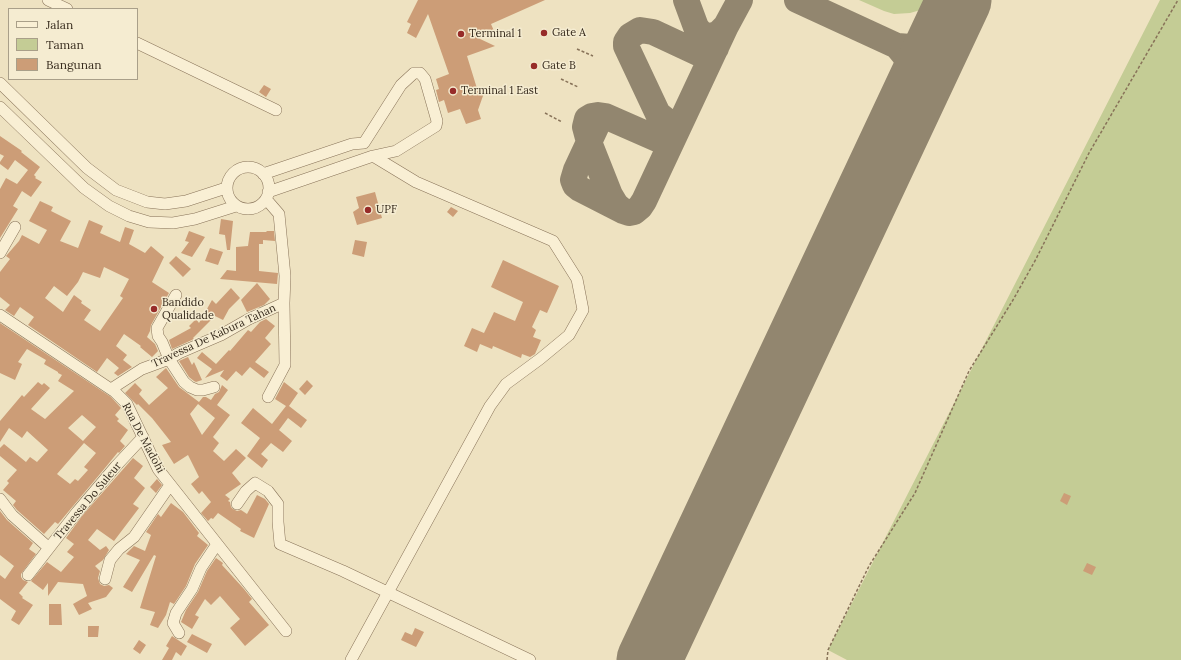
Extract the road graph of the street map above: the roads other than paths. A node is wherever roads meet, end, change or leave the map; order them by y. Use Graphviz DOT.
graph roads {
  1 [pos="48,0"];
  2 [pos="64,8"];
  3 [pos="138,43"];
  4 [pos="0,83"];
  5 [pos="0,107"];
  6 [pos="276,110"];
  7 [pos="373,156"];
  8 [pos="263,174"];
  9 [pos="226,188"];
  10 [pos="267,196"];
  11 [pos="236,206"];
  12 [pos="15,227"];
  13 [pos="0,252"];
  14 [pos="176,294"];
  15 [pos="284,303"];
  16 [pos="0,315"];
  17 [pos="169,359"];
  18 [pos="214,387"];
  19 [pos="111,389"];
  20 [pos="268,398"];
  21 [pos="143,438"];
  22 [pos="170,485"];
  23 [pos="0,499"];
  24 [pos="237,504"];
  25 [pos="217,544"];
  26 [pos="49,548"];
  27 [pos="28,575"];
  28 [pos="105,579"];
  29 [pos="388,592"];
  30 [pos="286,631"];
  31 [pos="179,633"];
  32 [pos="351,660"];
  33 [pos="530,660"];
  1 -- 2 [label="street"];
  3 -- 6 [label="street"];
  4 -- 9 [label="street"];
  5 -- 11 [label="street"];
  7 -- 8 [label="street"];
  7 -- 10 [label="street"];
  7 -- 29 [label="street"];
  8 -- 9 [label="street"];
  8 -- 10 [label="street"];
  9 -- 11 [label="street"];
  10 -- 11 [label="street"];
  10 -- 15 [label="street, Travessa De Kabura Tahan"];
  12 -- 13 [label="street"];
  14 -- 17 [label="street"];
  15 -- 17 [label="street, Travessa De Kabura Tahan"];
  15 -- 20 [label="street"];
  16 -- 19 [label="street, Rua De Madohi"];
  17 -- 18 [label="street"];
  17 -- 19 [label="street, Travessa De Kabura Tahan"];
  19 -- 21 [label="street, Rua De Madohi"];
  21 -- 22 [label="street, Rua De Madohi"];
  21 -- 26 [label="street, Travessa Do Suleur"];
  22 -- 25 [label="street, Rua De Madohi"];
  22 -- 28 [label="street"];
  23 -- 26 [label="street, Travessa Do Suleur"];
  24 -- 29 [label="street"];
  25 -- 30 [label="street, Rua De Madohi"];
  25 -- 31 [label="street"];
  26 -- 27 [label="street"];
  29 -- 32 [label="street"];
  29 -- 33 [label="street"];
}
